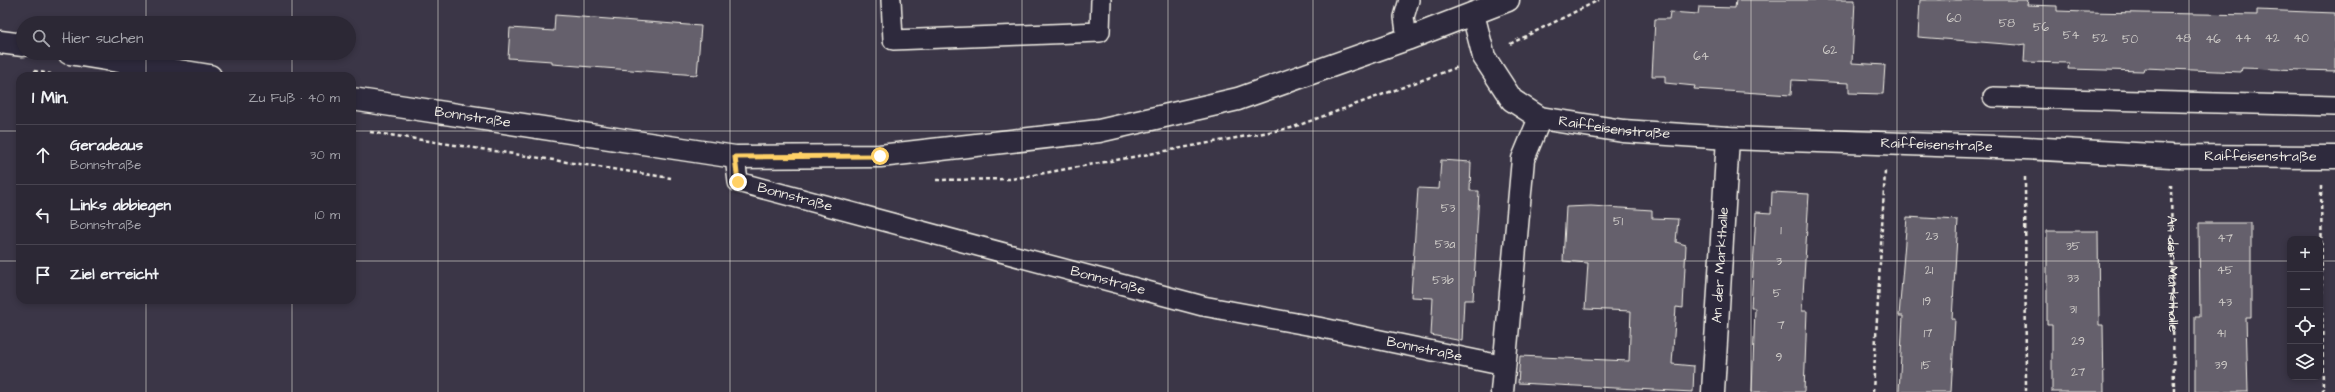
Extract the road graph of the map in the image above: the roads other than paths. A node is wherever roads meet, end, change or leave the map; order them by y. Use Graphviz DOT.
graph roads {
  1 [pos="891,0"];
  2 [pos="1101,0"];
  3 [pos="1409,0"];
  4 [pos="1508,0"];
  5 [pos="1473,14"];
  6 [pos="1407,39"];
  7 [pos="0,42"];
  8 [pos="16,44"];
  9 [pos="112,60"];
  10 [pos="185,72"];
  11 [pos="1993,97"];
  12 [pos="356,100"];
  13 [pos="2335,106"];
  14 [pos="1540,118"];
  15 [pos="1728,138"];
  16 [pos="735,157"];
  17 [pos="2328,157"];
  18 [pos="1506,366"];
  19 [pos="1502,392"];
  20 [pos="1713,392"];
  1 -- 2 [label="lane"];
  3 -- 6 [label="lane"];
  4 -- 5 [label="street, Bonnstraße"];
  5 -- 6 [label="street, Bonnstraße"];
  5 -- 14 [label="street, Raiffeisenstraße"];
  6 -- 16 [label="street, Bonnstraße"];
  7 -- 8 [label="street"];
  9 -- 10 [label="street"];
  11 -- 13 [label="lane"];
  12 -- 16 [label="street, Bonnstraße"];
  14 -- 15 [label="street, Raiffeisenstraße"];
  14 -- 18 [label="street, Raiffeisenstraße"];
  15 -- 17 [label="street, Raiffeisenstraße"];
  15 -- 20 [label="street, An der Markthalle"];
  16 -- 18 [label="lane, Bonnstraße"];
  18 -- 19 [label="street, Raiffeisenstraße"];
}
